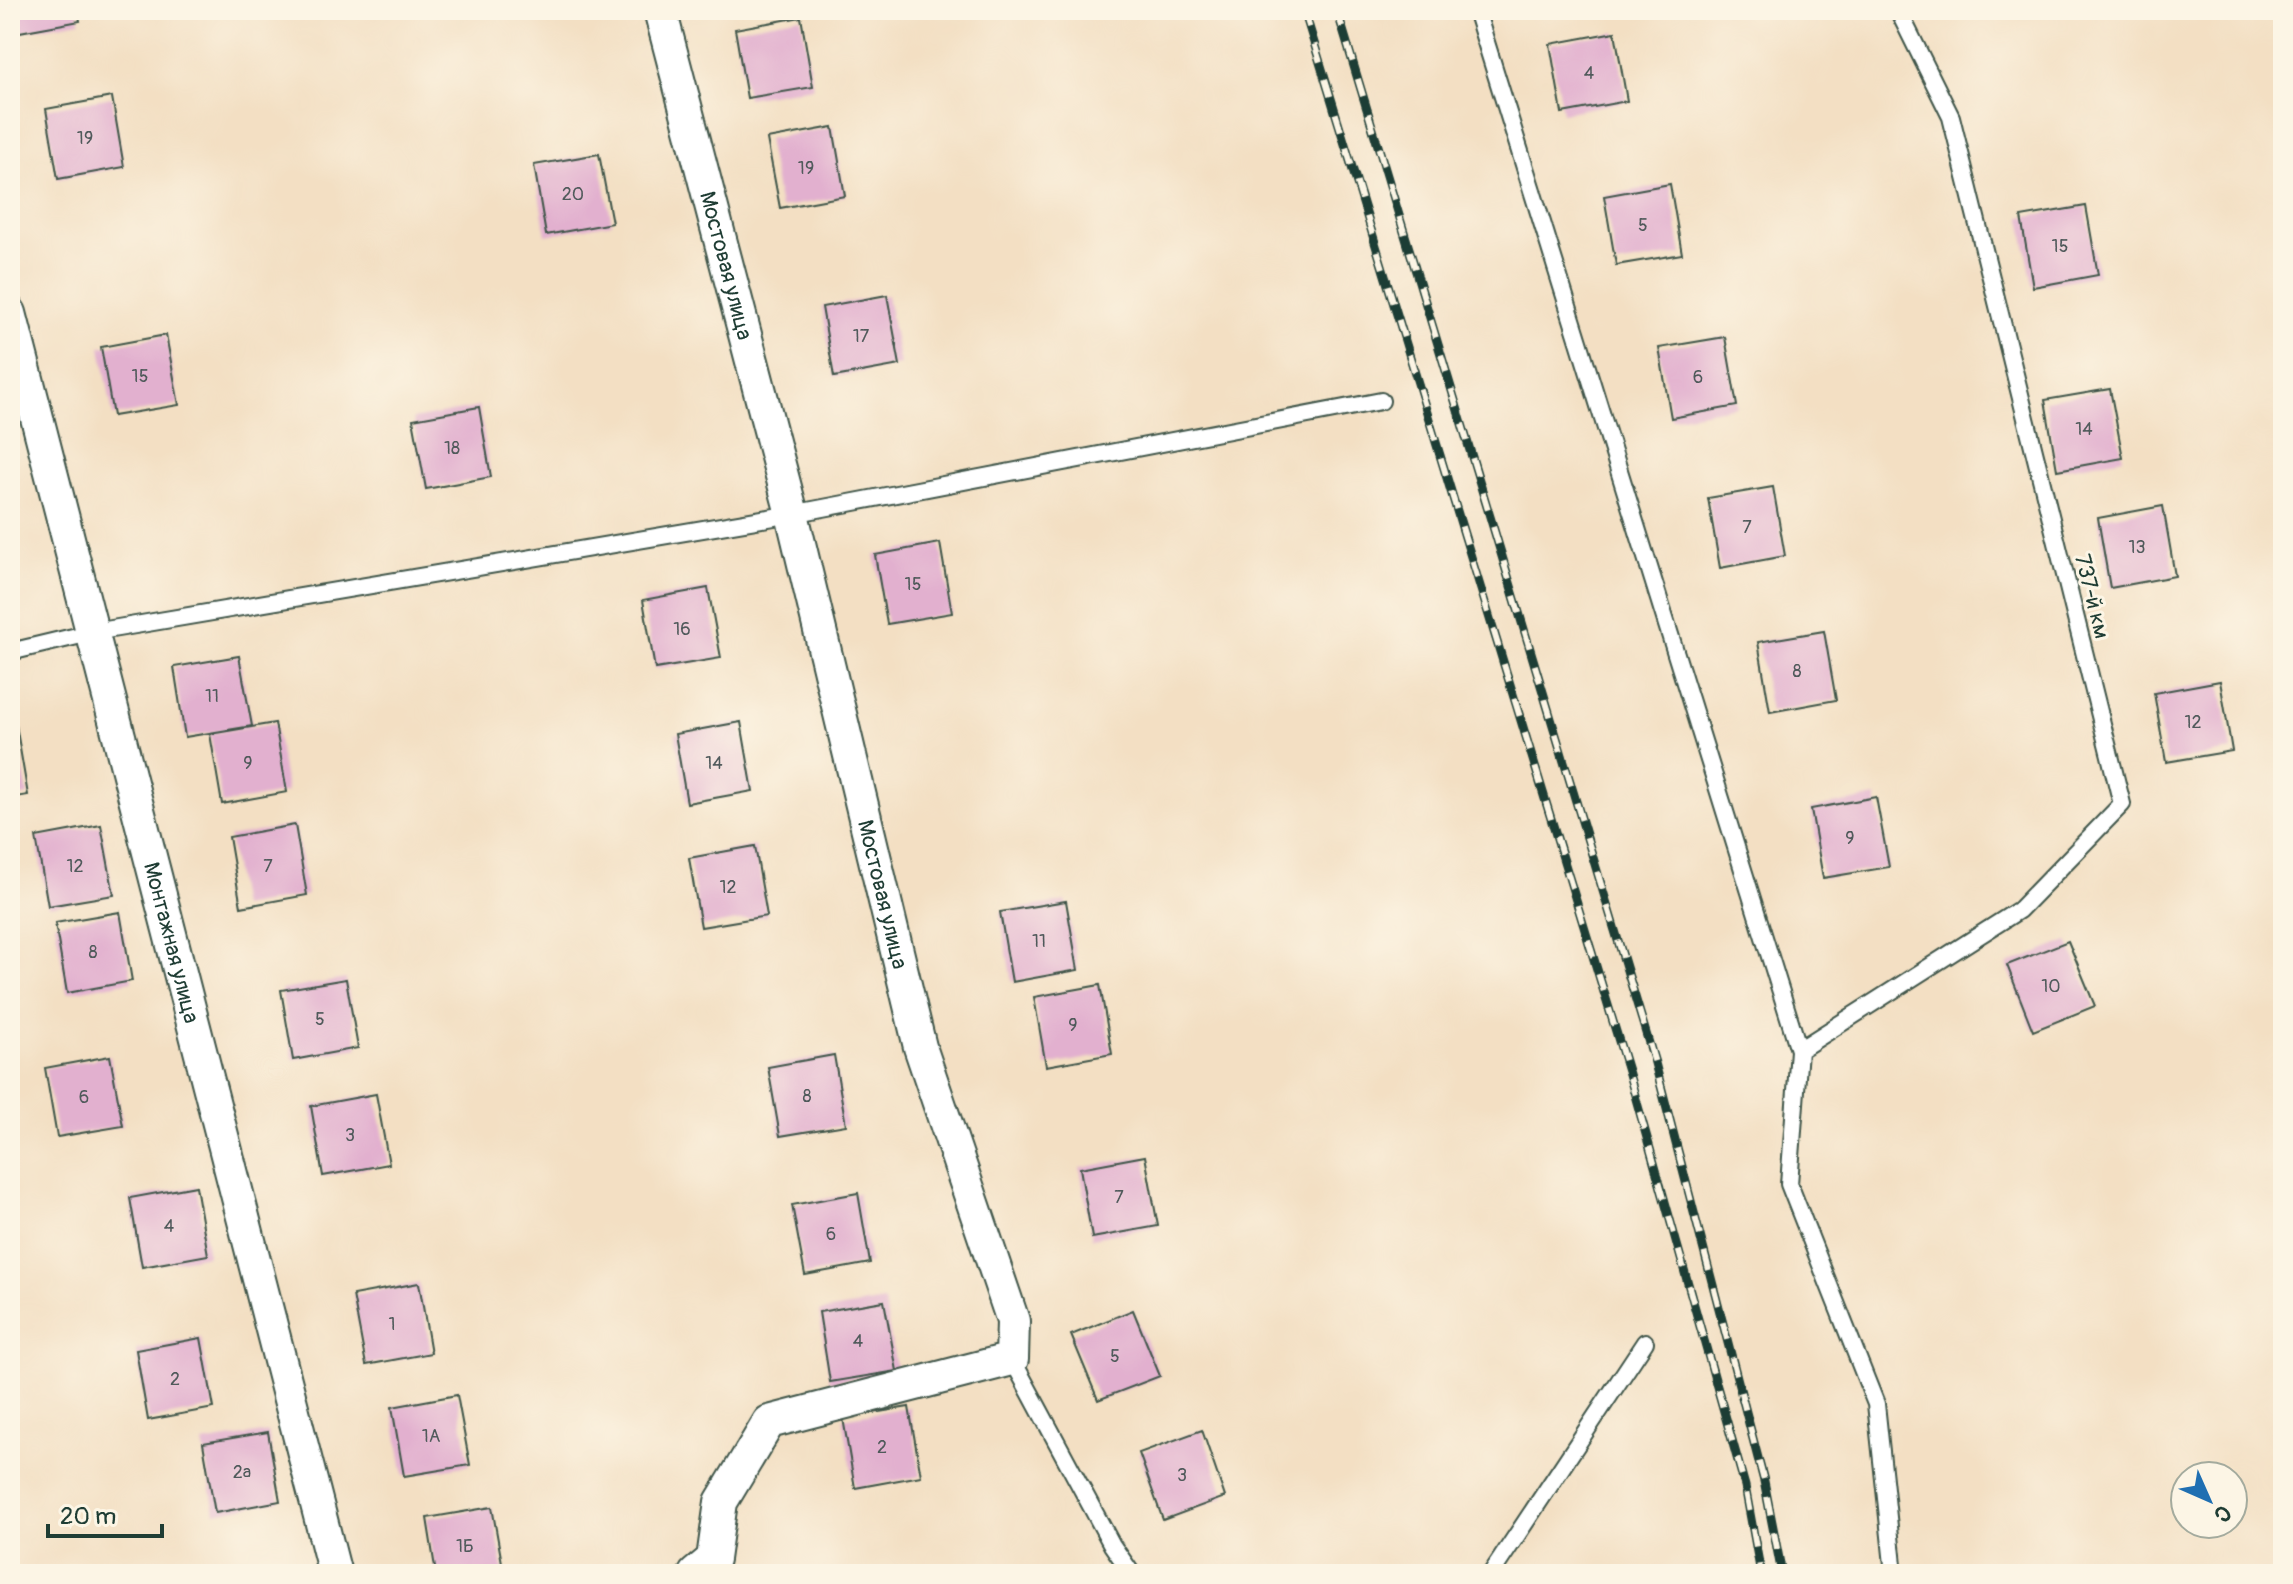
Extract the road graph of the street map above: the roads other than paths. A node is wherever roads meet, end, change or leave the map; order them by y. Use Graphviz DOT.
graph roads {
  1 [pos="660,10"];
  2 [pos="1476,10"];
  3 [pos="1898,10"];
  4 [pos="10,313"];
  5 [pos="1381,401"];
  6 [pos="792,514"];
  7 [pos="94,632"];
  8 [pos="10,652"];
  9 [pos="1799,1050"];
  10 [pos="1645,1342"];
  11 [pos="1012,1359"];
  12 [pos="335,1574"];
  13 [pos="695,1574"];
  14 [pos="1132,1574"];
  15 [pos="1491,1574"];
  16 [pos="1894,1574"];
  1 -- 6 [label="street, Мостовая улица"];
  2 -- 9 [label="lane"];
  3 -- 9 [label="lane, 737-й км"];
  4 -- 7 [label="street, Монтажная улица"];
  5 -- 6 [label="lane"];
  6 -- 7 [label="lane"];
  6 -- 11 [label="street, Мостовая улица"];
  7 -- 8 [label="lane"];
  7 -- 12 [label="street, Монтажная улица"];
  9 -- 16 [label="lane"];
  10 -- 15 [label="lane"];
  11 -- 13 [label="street"];
  11 -- 14 [label="lane"];
}
